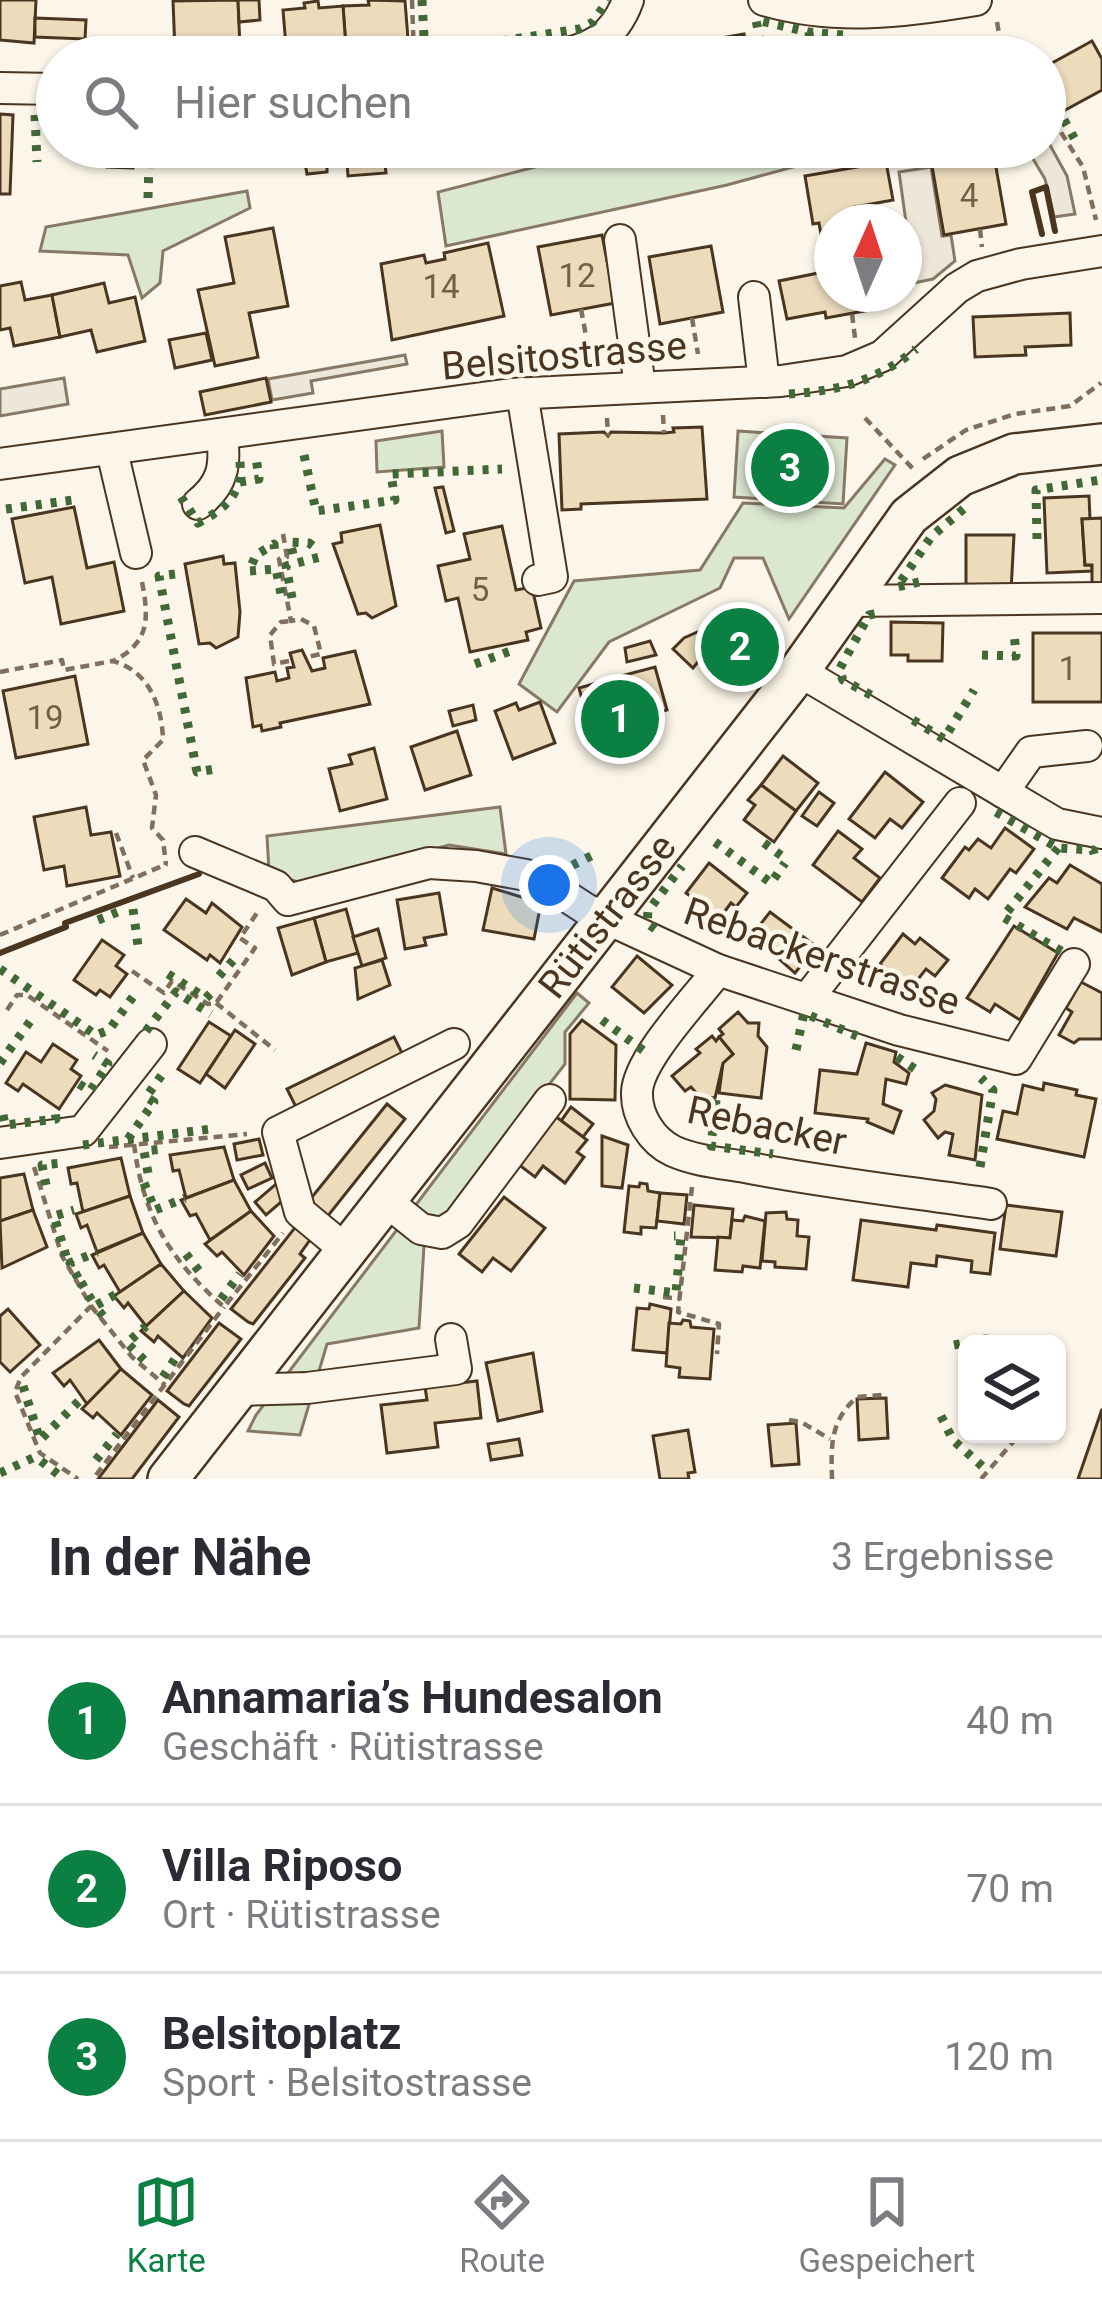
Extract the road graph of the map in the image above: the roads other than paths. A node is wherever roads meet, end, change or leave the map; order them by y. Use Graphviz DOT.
graph roads {
  1 [pos="628,0"];
  2 [pos="764,0"];
  3 [pos="985,5"];
  4 [pos="605,36"];
  5 [pos="0,88"];
  6 [pos="36,89"];
  7 [pos="620,240"];
  8 [pos="1100,241"];
  9 [pos="754,297"];
  10 [pos="764,382"];
  11 [pos="640,387"];
  12 [pos="533,392"];
  13 [pos="222,436"];
  14 [pos="1102,444"];
  15 [pos="112,451"];
  16 [pos="0,464"];
  17 [pos="561,479"];
  18 [pos="198,504"];
  19 [pos="136,553"];
  20 [pos="538,580"];
  21 [pos="1102,598"];
  22 [pos="848,601"];
  23 [pos="799,671"];
  24 [pos="1087,746"];
  25 [pos="1003,792"];
  26 [pos="960,803"];
  27 [pos="1102,833"];
  28 [pos="195,852"];
  29 [pos="606,919"];
  30 [pos="1074,964"];
  31 [pos="718,970"];
  32 [pos="808,998"];
  33 [pos="454,1044"];
  34 [pos="142,1056"];
  35 [pos="550,1100"];
  36 [pos="0,1143"];
  37 [pos="386,1201"];
  38 [pos="991,1204"];
  39 [pos="347,1251"];
  40 [pos="451,1339"];
  41 [pos="238,1390"];
  42 [pos="168,1479"];
  1 -- 4 [label="street"];
  2 -- 3 [label="street"];
  5 -- 6 [label="street"];
  7 -- 11 [label="street"];
  8 -- 10 [label="street, Belsitostrasse"];
  9 -- 10 [label="street"];
  10 -- 11 [label="street, Belsitostrasse"];
  11 -- 12 [label="street, Belsitostrasse"];
  12 -- 13 [label="street, Belsitostrasse"];
  12 -- 17 [label="street"];
  12 -- 20 [label="street"];
  13 -- 15 [label="street, Belsitostrasse"];
  13 -- 18 [label="street"];
  14 -- 22 [label="main road, Rütistrasse"];
  15 -- 16 [label="street, Belsitostrasse"];
  15 -- 19 [label="street"];
  21 -- 22 [label="street"];
  22 -- 23 [label="main road, Rütistrasse"];
  23 -- 25 [label="street"];
  23 -- 29 [label="main road, Rütistrasse"];
  24 -- 25 [label="street"];
  25 -- 27 [label="street"];
  26 -- 32 [label="street"];
  28 -- 29 [label="street, Rebackerstrasse"];
  29 -- 31 [label="street, Rebackerstrasse"];
  29 -- 37 [label="main road, Rütistrasse"];
  30 -- 32 [label="street, Rebackerstrasse"];
  31 -- 32 [label="street, Rebackerstrasse"];
  31 -- 38 [label="street, Rebacker"];
  33 -- 39 [label="street"];
  34 -- 36 [label="street"];
  35 -- 37 [label="street"];
  37 -- 39 [label="main road, Rütistrasse"];
  39 -- 41 [label="main road, Rütistrasse"];
  40 -- 41 [label="street"];
  41 -- 42 [label="main road, Rütistrasse"];
}
